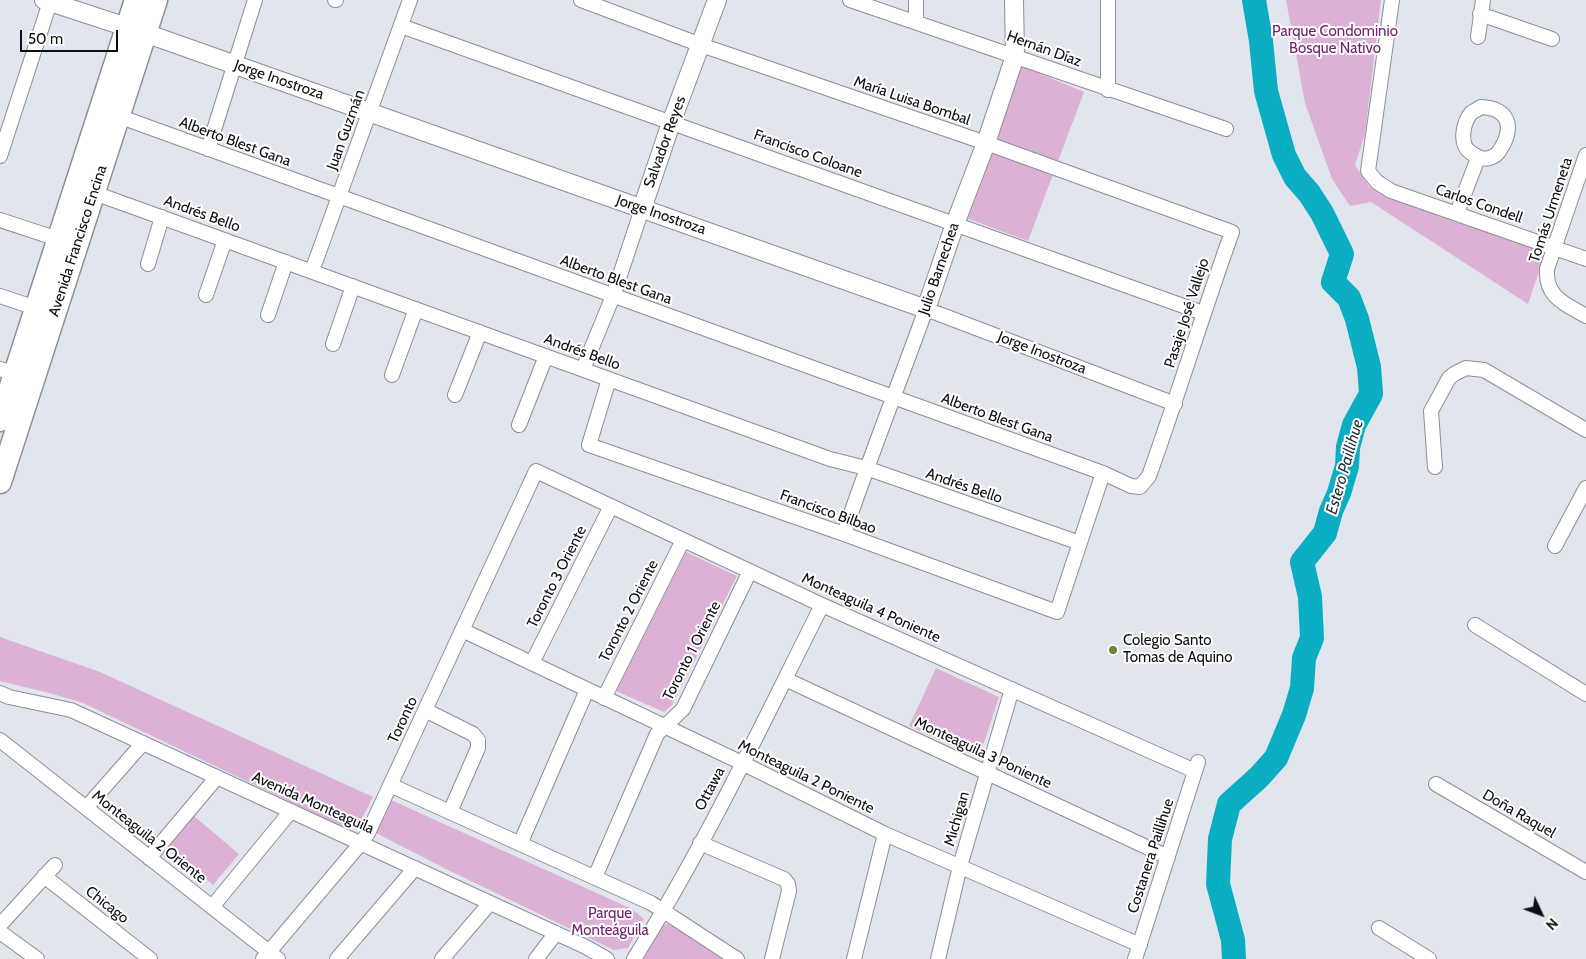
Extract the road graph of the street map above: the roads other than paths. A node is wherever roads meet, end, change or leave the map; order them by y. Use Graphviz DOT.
graph roads {
  1 [pos="136,0"];
  2 [pos="156,0"];
  3 [pos="255,0"];
  4 [pos="410,0"];
  5 [pos="581,0"];
  6 [pos="717,0"];
  7 [pos="850,0"];
  8 [pos="916,0"];
  9 [pos="1014,0"];
  10 [pos="1108,0"];
  11 [pos="1392,0"];
  12 [pos="47,1"];
  13 [pos="1482,7"];
  14 [pos="916,22"];
  15 [pos="401,26"];
  16 [pos="136,30"];
  17 [pos="1478,37"];
  18 [pos="1552,39"];
  19 [pos="701,45"];
  20 [pos="1015,56"];
  21 [pos="234,64"];
  22 [pos="1108,90"];
  23 [pos="370,112"];
  24 [pos="118,116"];
  25 [pos="671,122"];
  26 [pos="1226,129"];
  27 [pos="986,143"];
  28 [pos="208,149"];
  29 [pos="1586,155"];
  30 [pos="0,156"];
  31 [pos="1478,158"];
  32 [pos="85,189"];
  33 [pos="339,196"];
  34 [pos="642,209"];
  35 [pos="1457,213"];
  36 [pos="162,217"];
  37 [pos="0,220"];
  38 [pos="955,224"];
  39 [pos="1232,232"];
  40 [pos="225,240"];
  41 [pos="67,242"];
  42 [pos="1555,248"];
  43 [pos="1586,260"];
  44 [pos="286,262"];
  45 [pos="148,264"];
  46 [pos="312,271"];
  47 [pos="353,286"];
  48 [pos="206,295"];
  49 [pos="0,296"];
  50 [pos="613,296"];
  51 [pos="36,308"];
  52 [pos="416,309"];
  53 [pos="926,309"];
  54 [pos="1203,313"];
  55 [pos="268,315"];
  56 [pos="1586,316"];
  57 [pos="480,332"];
  58 [pos="333,344"];
  59 [pos="546,356"];
  60 [pos="583,369"];
  61 [pos="8,371"];
  62 [pos="392,375"];
  63 [pos="609,379"];
  64 [pos="455,395"];
  65 [pos="894,398"];
  66 [pos="1175,404"];
  67 [pos="0,420"];
  68 [pos="519,425"];
  69 [pos="1586,430"];
  70 [pos="6,445"];
  71 [pos="1435,467"];
  72 [pos="866,468"];
  73 [pos="536,471"];
  74 [pos="1103,474"];
  75 [pos="0,482"];
  76 [pos="1586,488"];
  77 [pos="611,506"];
  78 [pos="844,534"];
  79 [pos="683,540"];
  80 [pos="1080,543"];
  81 [pos="1555,546"];
  82 [pos="750,571"];
  83 [pos="822,604"];
  84 [pos="1475,625"];
  85 [pos="462,630"];
  86 [pos="532,663"];
  87 [pos="785,679"];
  88 [pos="1012,689"];
  89 [pos="587,690"];
  90 [pos="0,693"];
  91 [pos="1586,694"];
  92 [pos="604,698"];
  93 [pos="425,710"];
  94 [pos="664,726"];
  95 [pos="0,740"];
  96 [pos="143,743"];
  97 [pos="742,763"];
  98 [pos="1197,766"];
  99 [pos="987,774"];
  100 [pos="217,777"];
  101 [pos="1436,784"];
  102 [pos="390,785"];
  103 [pos="86,808"];
  104 [pos="292,811"];
  105 [pos="450,812"];
  106 [pos="885,834"];
  107 [pos="362,843"];
  108 [pos="700,843"];
  109 [pos="520,844"];
  110 [pos="1168,857"];
  111 [pos="149,858"];
  112 [pos="55,865"];
  113 [pos="960,866"];
  114 [pos="415,868"];
  115 [pos="1586,872"];
  116 [pos="44,876"];
  117 [pos="595,877"];
  118 [pos="490,902"];
  119 [pos="212,907"];
  120 [pos="664,912"];
  121 [pos="0,925"];
  122 [pos="1379,928"];
  123 [pos="0,932"];
  124 [pos="556,933"];
  125 [pos="1140,945"];
  126 [pos="270,956"];
  127 [pos="37,959"];
  128 [pos="150,959"];
  129 [pos="337,959"];
  130 [pos="442,959"];
  131 [pos="536,959"];
  132 [pos="607,959"];
  133 [pos="634,959"];
  134 [pos="737,959"];
  135 [pos="772,959"];
  136 [pos="854,959"];
  137 [pos="938,959"];
  138 [pos="1135,959"];
  139 [pos="1429,959"];
  1 -- 16 [label="main road, Avenida Francisco Encina"];
  2 -- 16 [label="main road, Avenida Francisco Encina"];
  3 -- 21 [label="street"];
  4 -- 15 [label="street, Juan Guzmán"];
  5 -- 19 [label="street, María Luisa Bombal"];
  6 -- 19 [label="street, Salvador Reyes"];
  7 -- 14 [label="street, Hernán Díaz"];
  8 -- 14 [label="street"];
  9 -- 20 [label="street, Julio Barnechea"];
  10 -- 22 [label="street"];
  11 -- 35 [label="street, Carlos Condell"];
  12 -- 16 [label="street, Jorge Inostroza"];
  12 -- 30 [label="street"];
  13 -- 17 [label="street"];
  13 -- 18 [label="street"];
  14 -- 20 [label="street, Hernán Díaz"];
  15 -- 23 [label="street, Juan Guzmán"];
  15 -- 25 [label="street, Francisco Coloane"];
  16 -- 21 [label="street, Jorge Inostroza"];
  16 -- 24 [label="main road, Avenida Francisco Encina"];
  16 -- 32 [label="main road, Avenida Francisco Encina"];
  19 -- 25 [label="street, Salvador Reyes"];
  19 -- 27 [label="street, María Luisa Bombal"];
  20 -- 22 [label="street, Hernán Díaz"];
  20 -- 27 [label="street, Julio Barnechea"];
  21 -- 23 [label="street, Jorge Inostroza"];
  21 -- 28 [label="street"];
  22 -- 26 [label="street, Hernán Díaz"];
  23 -- 33 [label="street, Juan Guzmán"];
  23 -- 34 [label="street, Jorge Inostroza"];
  24 -- 28 [label="street, Alberto Blest Gana"];
  24 -- 32 [label="main road, Avenida Francisco Encina"];
  25 -- 34 [label="street, Salvador Reyes"];
  25 -- 38 [label="street, Francisco Coloane"];
  27 -- 38 [label="street, Julio Barnechea"];
  27 -- 39 [label="street, María Luisa Bombal"];
  28 -- 33 [label="street, Alberto Blest Gana"];
  29 -- 42 [label="street, Tomás Urmeneta"];
  31 -- 35 [label="street"];
  32 -- 36 [label="street, Andrés Bello"];
  32 -- 41 [label="main road, Avenida Francisco Encina"];
  33 -- 46 [label="street, Juan Guzmán"];
  33 -- 50 [label="street, Alberto Blest Gana"];
  34 -- 50 [label="street, Salvador Reyes"];
  34 -- 53 [label="street, Jorge Inostroza"];
  35 -- 42 [label="street, Carlos Condell"];
  36 -- 40 [label="street, Andrés Bello"];
  36 -- 45 [label="street"];
  37 -- 41 [label="street"];
  38 -- 53 [label="street, Julio Barnechea"];
  38 -- 54 [label="street, Francisco Coloane"];
  39 -- 54 [label="street, Pasaje José Vallejo"];
  40 -- 44 [label="street, Andrés Bello"];
  40 -- 48 [label="street"];
  41 -- 51 [label="main road, Avenida Francisco Encina"];
  41 -- 70 [label="main road, Avenida Francisco Encina"];
  42 -- 43 [label="street, Carlos Condell"];
  42 -- 56 [label="street, Tomás Urmeneta"];
  44 -- 46 [label="street, Andrés Bello"];
  44 -- 55 [label="street"];
  46 -- 47 [label="street, Andrés Bello"];
  47 -- 52 [label="street, Andrés Bello"];
  47 -- 58 [label="street"];
  49 -- 51 [label="street"];
  50 -- 60 [label="street, Salvador Reyes"];
  50 -- 65 [label="street, Alberto Blest Gana"];
  51 -- 61 [label="main road, Avenida Francisco Encina"];
  52 -- 57 [label="street, Andrés Bello"];
  52 -- 62 [label="street"];
  53 -- 65 [label="street, Julio Barnechea"];
  53 -- 66 [label="street, Jorge Inostroza"];
  54 -- 66 [label="street, Pasaje José Vallejo"];
  57 -- 59 [label="street, Andrés Bello"];
  57 -- 64 [label="street"];
  59 -- 60 [label="street, Andrés Bello"];
  59 -- 68 [label="street"];
  60 -- 63 [label="street, Andrés Bello"];
  61 -- 67 [label="main road, Avenida Francisco Encina"];
  63 -- 72 [label="street, Andrés Bello"];
  63 -- 78 [label="street, Francisco Bilbao"];
  65 -- 72 [label="street, Julio Barnechea"];
  65 -- 74 [label="street, Alberto Blest Gana"];
  66 -- 74 [label="street, Pasaje José Vallejo"];
  69 -- 71 [label="street"];
  70 -- 75 [label="main road, Avenida Francisco Encina"];
  72 -- 78 [label="street, Julio Barnechea"];
  72 -- 80 [label="street, Andrés Bello"];
  73 -- 77 [label="street, Monteaguila 4 Poniente"];
  73 -- 85 [label="street, Toronto"];
  74 -- 80 [label="street"];
  76 -- 81 [label="street"];
  77 -- 79 [label="street, Monteaguila 4 Poniente"];
  77 -- 86 [label="street, Toronto 3 Oriente"];
  78 -- 80 [label="street, Francisco Bilbao"];
  79 -- 82 [label="street, Monteaguila 4 Poniente"];
  79 -- 92 [label="street, Toronto 2 Oriente"];
  82 -- 83 [label="street, Monteaguila 4 Poniente"];
  82 -- 94 [label="street, Toronto 1 Oriente"];
  83 -- 87 [label="street, Ottawa"];
  83 -- 88 [label="street, Monteaguila 4 Poniente"];
  84 -- 91 [label="street"];
  85 -- 86 [label="street, Monteaguila 2 Poniente"];
  85 -- 93 [label="street, Toronto"];
  86 -- 89 [label="street, Monteaguila 2 Poniente"];
  87 -- 97 [label="street, Ottawa"];
  87 -- 99 [label="street, Monteaguila 3 Poniente"];
  88 -- 98 [label="street, Monteaguila 4 Poniente"];
  88 -- 99 [label="street, Michigan"];
  89 -- 92 [label="street, Monteaguila 2 Poniente"];
  89 -- 109 [label="street"];
  90 -- 96 [label="street, Avenida Monteaguila"];
  92 -- 94 [label="street, Monteaguila 2 Poniente"];
  93 -- 102 [label="street, Toronto"];
  93 -- 105 [label="street"];
  94 -- 97 [label="street, Monteaguila 2 Poniente"];
  94 -- 117 [label="street, Toronto 1 Oriente"];
  95 -- 103 [label="street, Monteaguila 2 Oriente"];
  96 -- 100 [label="street, Avenida Monteaguila"];
  96 -- 103 [label="street"];
  97 -- 106 [label="street, Monteaguila 2 Poniente"];
  97 -- 108 [label="street, Ottawa"];
  98 -- 110 [label="street, Costanera Paillihue"];
  99 -- 110 [label="street, Monteaguila 3 Poniente"];
  99 -- 113 [label="street, Michigan"];
  100 -- 104 [label="street, Avenida Monteaguila"];
  100 -- 111 [label="street"];
  101 -- 115 [label="street, Doña Raquel"];
  102 -- 105 [label="street"];
  102 -- 107 [label="street, Toronto"];
  103 -- 111 [label="street, Monteaguila 2 Oriente"];
  104 -- 107 [label="street, Avenida Monteaguila"];
  104 -- 119 [label="street"];
  105 -- 109 [label="street"];
  106 -- 113 [label="street, Monteaguila 2 Poniente"];
  106 -- 136 [label="street"];
  107 -- 114 [label="street, Avenida Monteaguila"];
  107 -- 126 [label="street, Toronto"];
  108 -- 120 [label="street, Ottawa"];
  108 -- 135 [label="street"];
  109 -- 117 [label="street"];
  110 -- 125 [label="street, Costanera Paillihue"];
  111 -- 119 [label="street, Monteaguila 2 Oriente"];
  112 -- 116 [label="street"];
  113 -- 125 [label="street, Monteaguila 2 Poniente"];
  113 -- 137 [label="street, Michigan"];
  114 -- 118 [label="street, Avenida Monteaguila"];
  114 -- 129 [label="street"];
  116 -- 121 [label="street"];
  116 -- 128 [label="street, Chicago"];
  117 -- 120 [label="street"];
  118 -- 124 [label="street, Avenida Monteaguila"];
  118 -- 130 [label="street"];
  119 -- 126 [label="street, Monteaguila 2 Oriente"];
  120 -- 133 [label="street, Ottawa"];
  120 -- 134 [label="street"];
  122 -- 139 [label="street"];
  123 -- 127 [label="street"];
  124 -- 131 [label="street"];
  124 -- 132 [label="street, Avenida Monteaguila"];
  125 -- 138 [label="street, Costanera Paillihue"];
}
